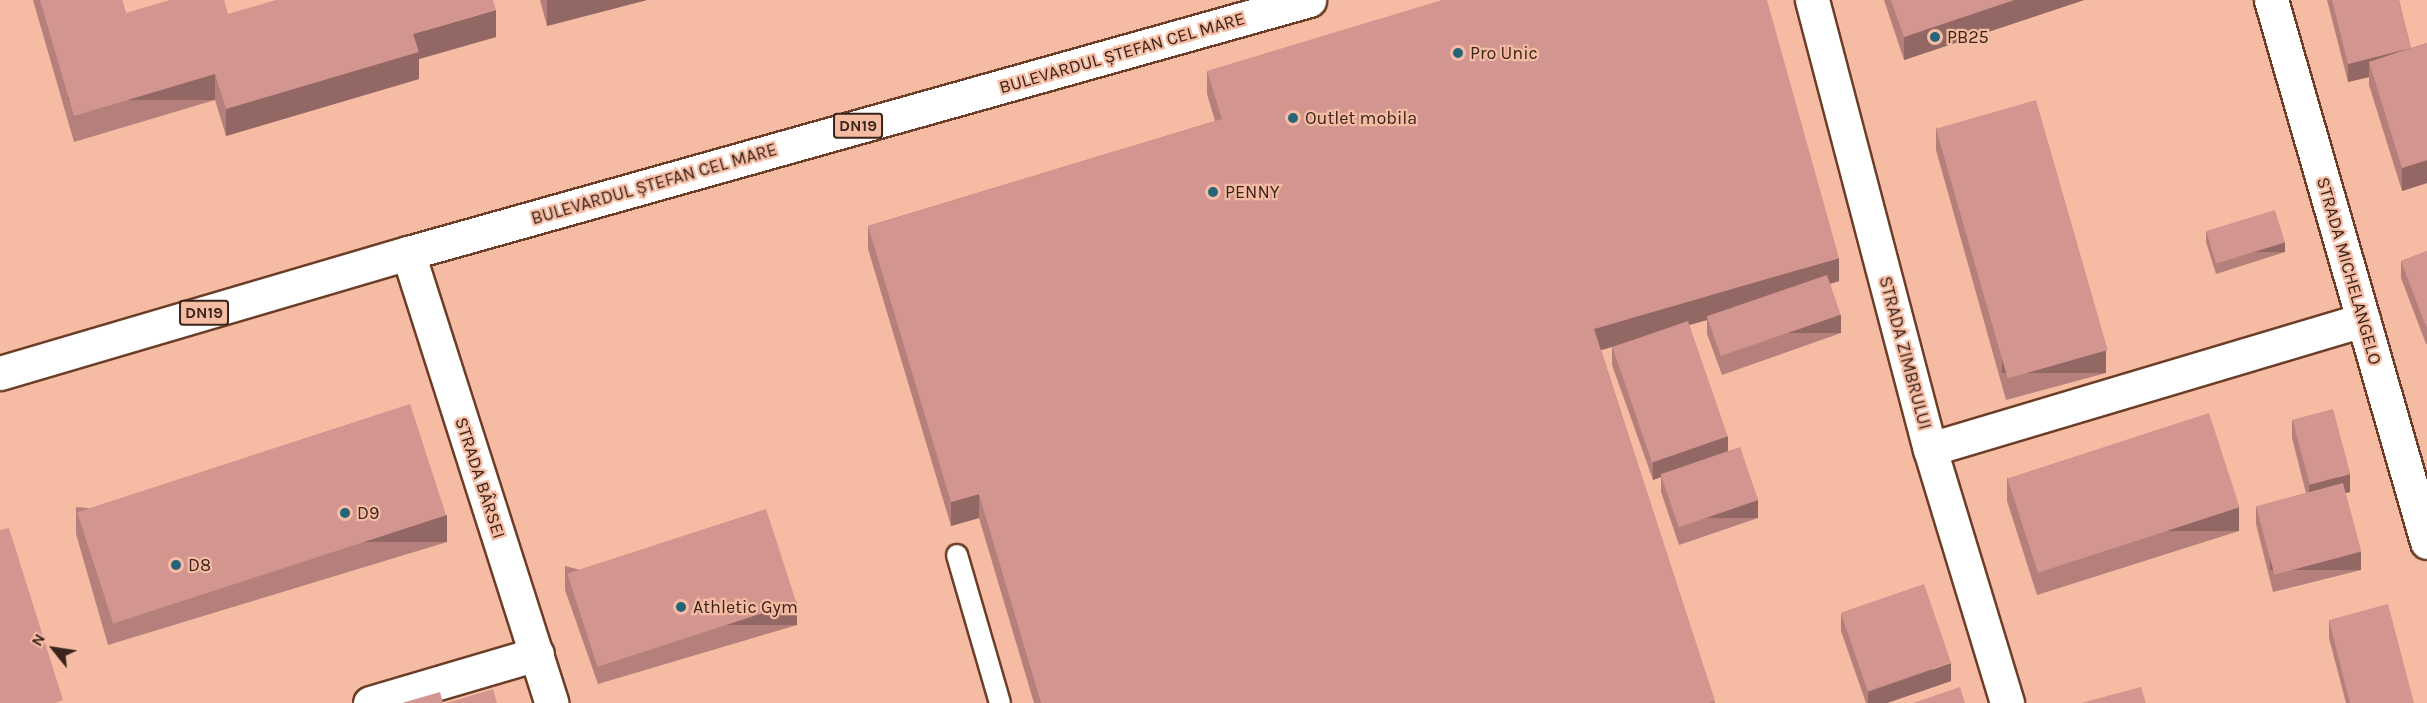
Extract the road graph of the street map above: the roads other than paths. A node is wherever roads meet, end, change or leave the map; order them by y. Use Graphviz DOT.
graph roads {
  1 [pos="1309,0"];
  2 [pos="1812,0"];
  3 [pos="2271,0"];
  4 [pos="408,253"];
  5 [pos="2363,321"];
  6 [pos="0,373"];
  7 [pos="1930,449"];
  8 [pos="2427,542"];
  9 [pos="957,555"];
  10 [pos="537,654"];
  11 [pos="370,703"];
  12 [pos="552,703"];
  13 [pos="1000,703"];
  14 [pos="2007,703"];
  1 -- 4 [label="street, BULEVARDUL ȘTEFAN CEL MARE / DN19"];
  2 -- 7 [label="street, STRADA ZIMBRULUI"];
  3 -- 5 [label="street, STRADA MICHELANGELO"];
  4 -- 6 [label="street, BULEVARDUL ȘTEFAN CEL MARE / DN19"];
  4 -- 10 [label="street, STRADA BÂRSEI"];
  5 -- 7 [label="street"];
  5 -- 8 [label="street, STRADA MICHELANGELO"];
  7 -- 14 [label="street, STRADA ZIMBRULUI"];
  9 -- 13 [label="lane"];
  10 -- 11 [label="street"];
  10 -- 12 [label="street, STRADA BÂRSEI"];
}
